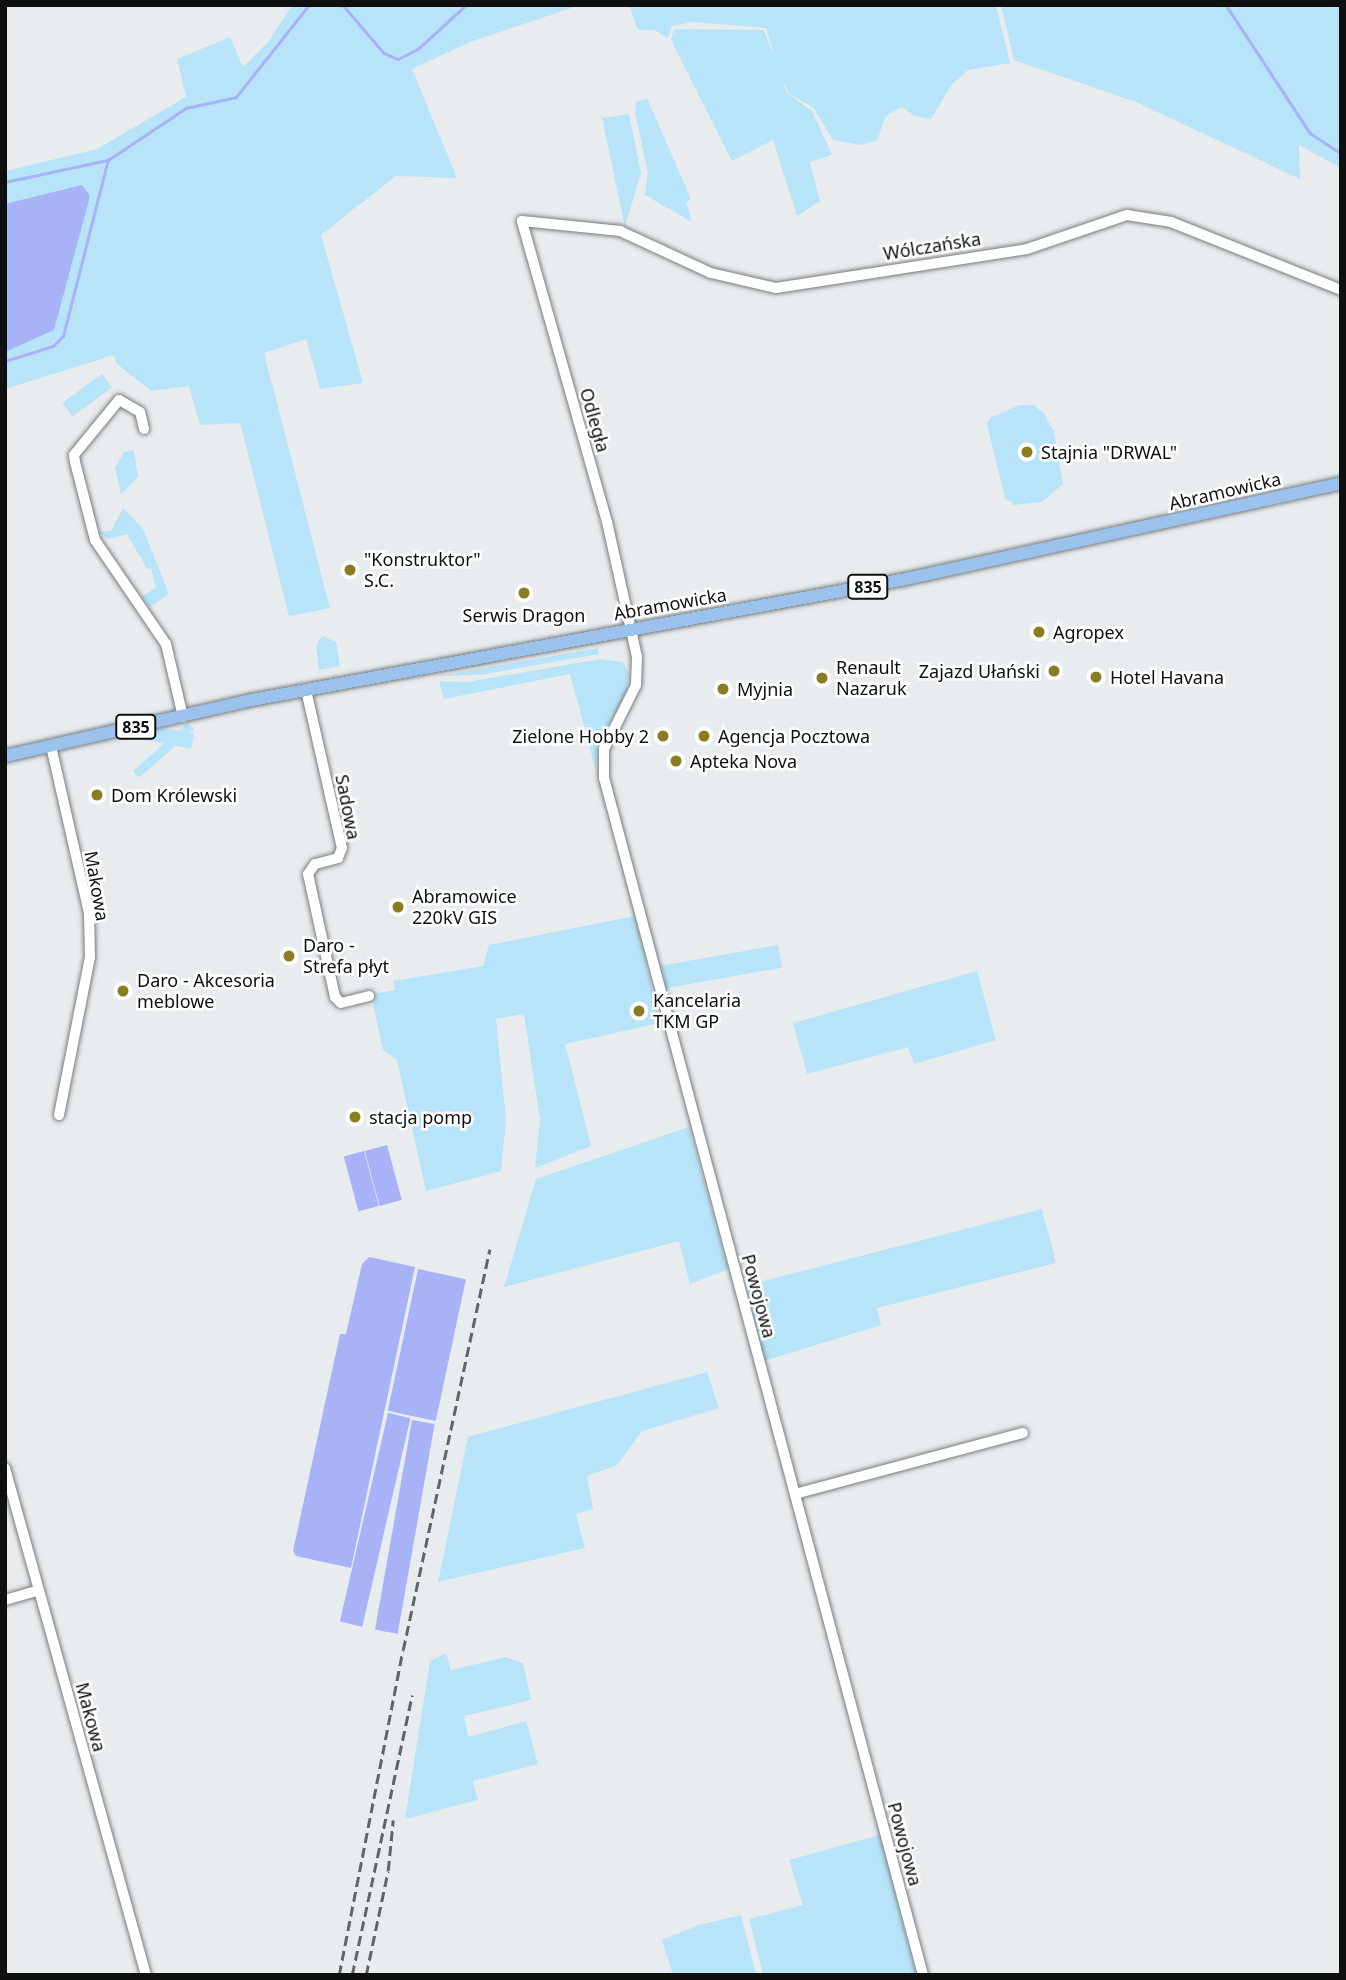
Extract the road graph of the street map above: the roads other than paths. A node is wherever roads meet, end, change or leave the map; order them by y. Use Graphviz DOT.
graph roads {
  1 [pos="522,221"];
  2 [pos="1341,290"];
  3 [pos="144,429"];
  4 [pos="1341,483"];
  5 [pos="632,629"];
  6 [pos="306,690"];
  7 [pos="183,717"];
  8 [pos="51,746"];
  9 [pos="5,756"];
  10 [pos="369,996"];
  11 [pos="59,1115"];
  12 [pos="1023,1433"];
  13 [pos="5,1468"];
  14 [pos="795,1494"];
  15 [pos="39,1590"];
  16 [pos="5,1600"];
  17 [pos="146,1975"];
  18 [pos="923,1975"];
  1 -- 2 [label="street, Wólczańska"];
  1 -- 5 [label="street, Odległa"];
  3 -- 7 [label="street"];
  4 -- 5 [label="main road, Abramowicka / 835"];
  5 -- 6 [label="main road, Abramowicka / 835"];
  5 -- 14 [label="street, Powojowa"];
  6 -- 7 [label="main road, Abramowicka / 835"];
  6 -- 10 [label="street, Sadowa"];
  7 -- 8 [label="main road, Abramowicka / 835"];
  8 -- 9 [label="main road, Abramowicka / 835"];
  8 -- 11 [label="street, Makowa"];
  12 -- 14 [label="street"];
  13 -- 15 [label="street, Makowa"];
  14 -- 18 [label="street, Powojowa"];
  15 -- 16 [label="street"];
  15 -- 17 [label="street, Makowa"];
}
